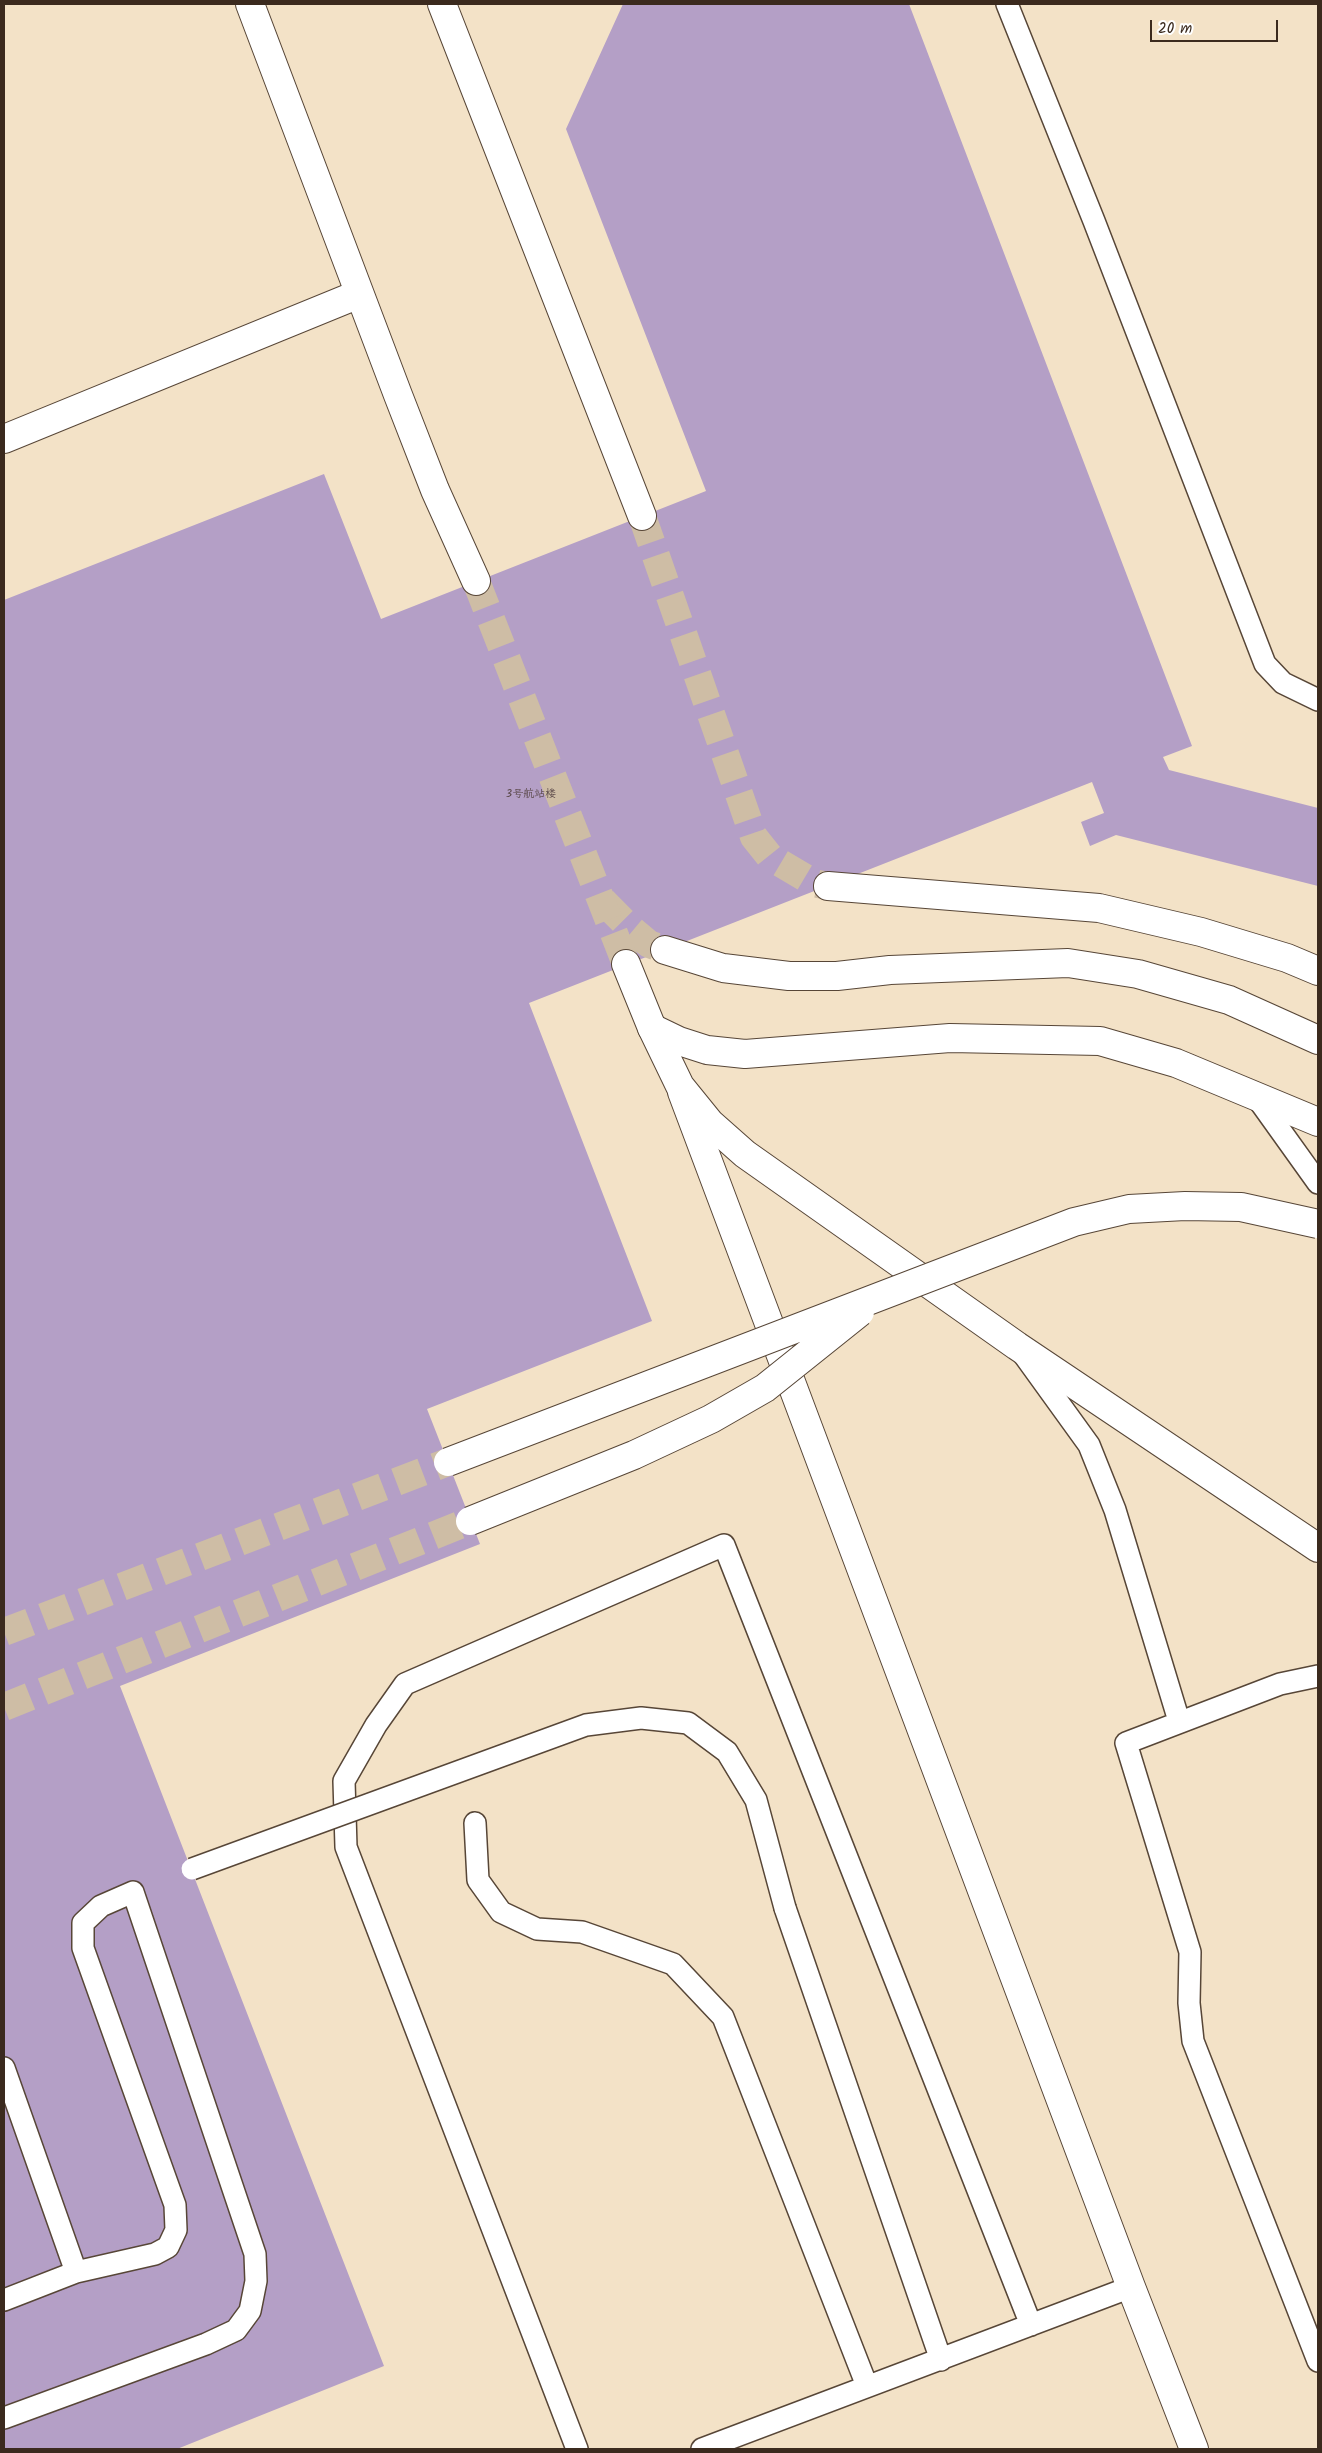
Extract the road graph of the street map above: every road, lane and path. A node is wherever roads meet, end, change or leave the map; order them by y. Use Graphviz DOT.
graph roads {
  1 [pos="250,4"];
  2 [pos="442,4"];
  3 [pos="1007,4"];
  4 [pos="359,294"];
  5 [pos="4,439"];
  6 [pos="642,516"];
  7 [pos="476,581"];
  8 [pos="1318,700"];
  9 [pos="828,886"];
  10 [pos="665,950"];
  11 [pos="626,964"];
  12 [pos="1318,971"];
  13 [pos="652,1028"];
  14 [pos="1318,1040"];
  15 [pos="680,1086"];
  16 [pos="1255,1095"];
  17 [pos="1318,1122"];
  18 [pos="1318,1184"];
  19 [pos="1318,1224"];
  20 [pos="879,1297"];
  21 [pos="1017,1346"];
  22 [pos="448,1462"];
  23 [pos="470,1521"];
  24 [pos="1318,1548"];
  25 [pos="1318,1676"];
  26 [pos="1179,1721"];
  27 [pos="475,1824"];
  28 [pos="192,1869"];
  29 [pos="4,2068"];
  30 [pos="76,2272"];
  31 [pos="1131,2287"];
  32 [pos="4,2300"];
  33 [pos="1031,2325"];
  34 [pos="941,2360"];
  35 [pos="1318,2361"];
  36 [pos="867,2386"];
  37 [pos="4,2418"];
  38 [pos="577,2449"];
  39 [pos="702,2449"];
  40 [pos="1194,2449"];
  1 -- 4 [label="main road"];
  2 -- 6 [label="main road"];
  3 -- 8 [label="lane"];
  4 -- 5 [label="main road"];
  4 -- 7 [label="main road"];
  9 -- 12 [label="main road"];
  10 -- 14 [label="main road"];
  11 -- 13 [label="main road"];
  13 -- 15 [label="main road"];
  13 -- 16 [label="main road"];
  15 -- 21 [label="main road"];
  15 -- 31 [label="main road"];
  16 -- 17 [label="main road"];
  16 -- 18 [label="lane"];
  19 -- 20 [label="main road, bridge"];
  20 -- 22 [label="main road, bridge"];
  20 -- 23 [label="main road, bridge"];
  21 -- 24 [label="main road"];
  21 -- 26 [label="lane"];
  25 -- 26 [label="lane"];
  26 -- 35 [label="lane"];
  27 -- 36 [label="lane"];
  28 -- 34 [label="lane, bridge"];
  29 -- 30 [label="lane"];
  30 -- 32 [label="lane"];
  30 -- 37 [label="lane"];
  31 -- 33 [label="lane"];
  31 -- 40 [label="main road"];
  33 -- 34 [label="lane"];
  33 -- 38 [label="lane"];
  34 -- 36 [label="lane"];
  36 -- 39 [label="lane"];
}
